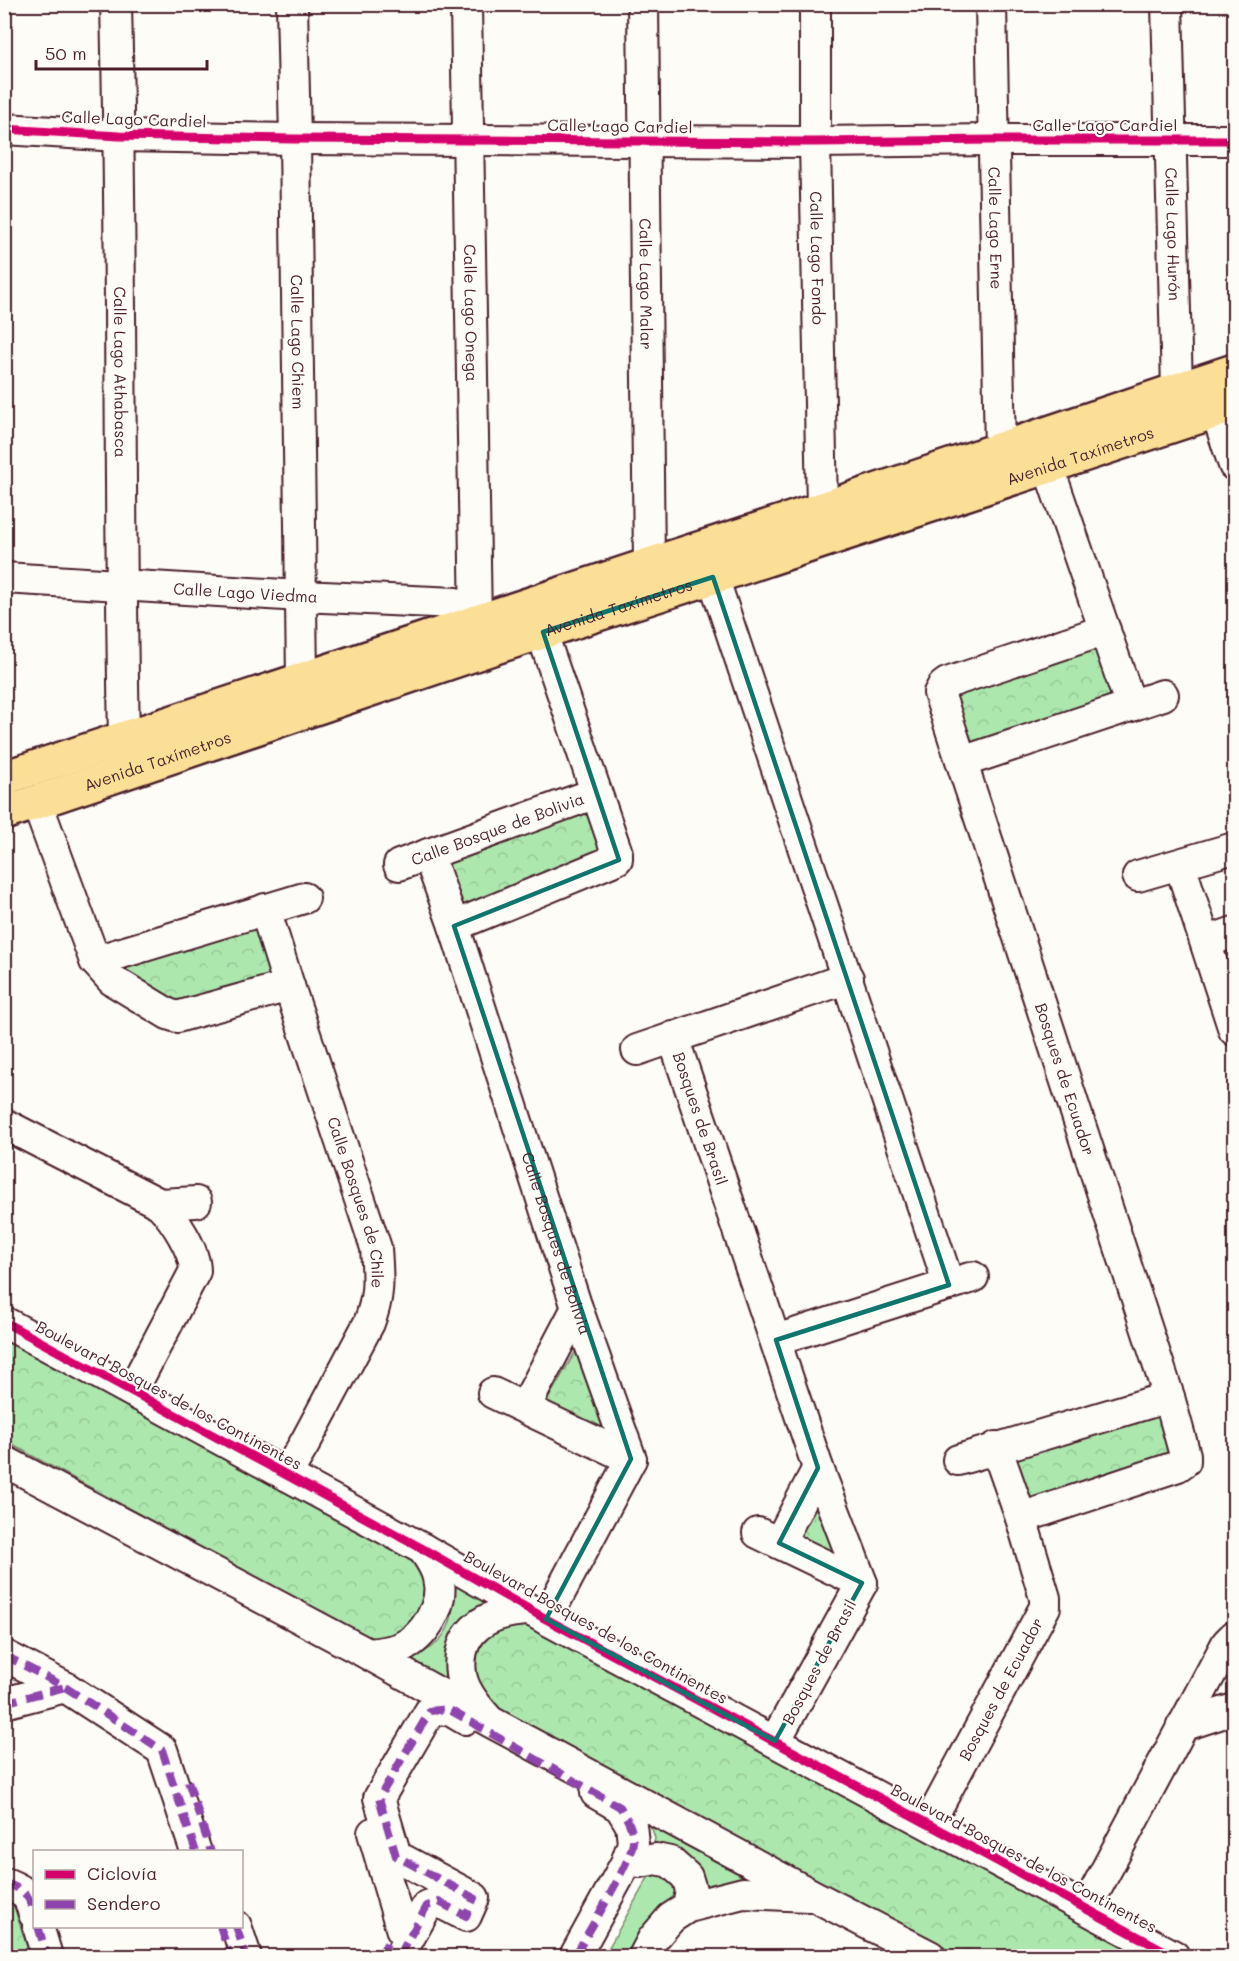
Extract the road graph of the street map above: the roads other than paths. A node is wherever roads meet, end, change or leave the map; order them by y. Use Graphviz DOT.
graph roads {
  1 [pos="116,4"];
  2 [pos="292,4"];
  3 [pos="466,4"];
  4 [pos="643,4"];
  5 [pos="815,4"];
  6 [pos="991,4"];
  7 [pos="1167,4"];
  8 [pos="4,129"];
  9 [pos="120,136"];
  10 [pos="296,139"];
  11 [pos="468,139"];
  12 [pos="993,140"];
  13 [pos="1169,140"];
  14 [pos="1234,140"];
  15 [pos="644,142"];
  16 [pos="815,142"];
  17 [pos="1234,371"];
  18 [pos="1177,390"];
  19 [pos="1225,408"];
  20 [pos="1000,450"];
  21 [pos="1234,465"];
  22 [pos="1048,466"];
  23 [pos="822,510"];
  24 [pos="649,565"];
  25 [pos="713,577"];
  26 [pos="4,578"];
  27 [pos="121,585"];
  28 [pos="301,596"];
  29 [pos="476,623"];
  30 [pos="1105,630"];
  31 [pos="543,632"];
  32 [pos="302,680"];
  33 [pos="1163,695"];
  34 [pos="231,702"];
  35 [pos="1131,706"];
  36 [pos="240,734"];
  37 [pos="124,738"];
  38 [pos="962,762"];
  39 [pos="4,778"];
  40 [pos="596,793"];
  41 [pos="38,803"];
  42 [pos="4,813"];
  43 [pos="1234,848"];
  44 [pos="428,854"];
  45 [pos="1180,865"];
  46 [pos="399,866"];
  47 [pos="1138,876"];
  48 [pos="304,898"];
  49 [pos="265,909"];
  50 [pos="454,926"];
  51 [pos="1234,932"];
  52 [pos="1206,942"];
  53 [pos="95,961"];
  54 [pos="848,978"];
  55 [pos="289,986"];
  56 [pos="1234,1030"];
  57 [pos="673,1036"];
  58 [pos="637,1050"];
  59 [pos="4,1124"];
  60 [pos="196,1202"];
  61 [pos="160,1204"];
  62 [pos="577,1308"];
  63 [pos="4,1322"];
  64 [pos="776,1340"];
  65 [pos="132,1391"];
  66 [pos="494,1393"];
  67 [pos="1168,1397"];
  68 [pos="525,1407"];
  69 [pos="996,1447"];
  70 [pos="631,1459"];
  71 [pos="958,1460"];
  72 [pos="4,1461"];
  73 [pos="818,1468"];
  74 [pos="286,1475"];
  75 [pos="1021,1518"];
  76 [pos="423,1549"];
  77 [pos="862,1583"];
  78 [pos="538,1614"];
  79 [pos="1234,1636"];
  80 [pos="4,1654"];
  81 [pos="368,1654"];
  82 [pos="64,1688"];
  83 [pos="429,1688"];
  84 [pos="4,1703"];
  85 [pos="1234,1709"];
  86 [pos="491,1722"];
  87 [pos="1182,1726"];
  88 [pos="775,1741"];
  89 [pos="188,1781"];
  90 [pos="618,1789"];
  91 [pos="929,1824"];
  92 [pos="196,1850"];
  93 [pos="211,1850"];
  94 [pos="380,1858"];
  95 [pos="640,1862"];
  96 [pos="4,1885"];
  97 [pos="431,1885"];
  98 [pos="814,1896"];
  99 [pos="463,1902"];
  100 [pos="688,1907"];
  101 [pos="1086,1908"];
  102 [pos="33,1910"];
  103 [pos="39,1928"];
  104 [pos="221,1928"];
  105 [pos="237,1928"];
  106 [pos="391,1948"];
  107 [pos="47,1956"];
  108 [pos="230,1956"];
  109 [pos="246,1956"];
  110 [pos="575,1956"];
  111 [pos="589,1956"];
  112 [pos="644,1956"];
  113 [pos="930,1956"];
  114 [pos="1174,1956"];
  1 -- 9 [label="street, Calle Lago Athabasca"];
  2 -- 10 [label="street, Calle Lago Chiem"];
  3 -- 11 [label="street, Calle Lago Onega"];
  4 -- 15 [label="street, Calle Lago Malar"];
  5 -- 16 [label="street, Calle Lago Fondo"];
  6 -- 12 [label="street, Calle Lago Erne"];
  7 -- 13 [label="street, Calle Lago Hurón"];
  8 -- 9 [label="street, Calle Lago Cardiel"];
  9 -- 10 [label="street, Calle Lago Cardiel"];
  9 -- 27 [label="street, Calle Lago Athabasca"];
  10 -- 11 [label="street, Calle Lago Cardiel"];
  10 -- 28 [label="street, Calle Lago Chiem"];
  11 -- 15 [label="street, Calle Lago Cardiel"];
  11 -- 29 [label="street, Calle Lago Onega"];
  12 -- 13 [label="street, Calle Lago Cardiel"];
  12 -- 16 [label="street, Calle Lago Cardiel"];
  12 -- 20 [label="street, Calle Lago Erne"];
  13 -- 14 [label="street, Calle Lago Cardiel"];
  13 -- 18 [label="street, Calle Lago Hurón"];
  15 -- 16 [label="street, Calle Lago Cardiel"];
  15 -- 24 [label="street, Calle Lago Malar"];
  16 -- 23 [label="street, Calle Lago Fondo"];
  17 -- 18 [label="main road, Avenida Taxímetros"];
  18 -- 20 [label="main road, Avenida Taxímetros"];
  19 -- 21 [label="street"];
  19 -- 22 [label="main road, Avenida Taxímetros"];
  20 -- 23 [label="main road, Avenida Taxímetros"];
  22 -- 25 [label="main road, Avenida Taxímetros"];
  22 -- 30 [label="street"];
  23 -- 24 [label="main road, Avenida Taxímetros"];
  24 -- 29 [label="main road, Avenida Taxímetros"];
  25 -- 31 [label="main road, Avenida Taxímetros"];
  25 -- 54 [label="street"];
  26 -- 27 [label="street, Calle Lago Viedma"];
  27 -- 28 [label="street, Calle Lago Viedma"];
  27 -- 37 [label="street, Calle Lago Athabasca"];
  28 -- 29 [label="street, Calle Lago Viedma"];
  28 -- 32 [label="street, Calle Lago Chiem"];
  29 -- 32 [label="main road, Avenida Taxímetros"];
  30 -- 35 [label="street"];
  30 -- 38 [label="street, Bosques de Ecuador"];
  31 -- 36 [label="main road, Avenida Taxímetros"];
  31 -- 40 [label="street, Calle Bosque de Bolivia"];
  32 -- 34 [label="main road, Avenida Taxímetros"];
  33 -- 35 [label="street"];
  34 -- 36 [label="main road"];
  34 -- 37 [label="main road, Avenida Taxímetros"];
  35 -- 38 [label="street"];
  36 -- 41 [label="main road, Avenida Taxímetros"];
  37 -- 39 [label="main road, Avenida Taxímetros"];
  38 -- 67 [label="street, Bosques de Ecuador"];
  40 -- 44 [label="street, Calle Bosque de Bolivia"];
  40 -- 50 [label="street, Calle Bosque de Bolivia"];
  41 -- 42 [label="main road, Avenida Taxímetros"];
  41 -- 53 [label="street"];
  43 -- 45 [label="street"];
  44 -- 46 [label="street, Calle Bosque de Bolivia"];
  44 -- 50 [label="street, Calle Bosques de Bolivia"];
  45 -- 47 [label="street"];
  45 -- 52 [label="street"];
  48 -- 49 [label="street"];
  49 -- 53 [label="street"];
  49 -- 55 [label="street, Calle Bosques de Chile"];
  50 -- 62 [label="street, Calle Bosques de Bolivia"];
  51 -- 52 [label="street"];
  52 -- 56 [label="street"];
  53 -- 55 [label="street"];
  54 -- 57 [label="street, Bosques de Brasil"];
  54 -- 64 [label="street"];
  55 -- 74 [label="street, Calle Bosques de Chile"];
  57 -- 58 [label="street"];
  57 -- 64 [label="street, Bosques de Brasil"];
  59 -- 61 [label="street"];
  60 -- 61 [label="street"];
  61 -- 65 [label="street"];
  62 -- 68 [label="street"];
  62 -- 70 [label="street, Calle Bosques de Bolivia"];
  63 -- 65 [label="street, Boulevard Bosques de los Continentes"];
  64 -- 73 [label="street, Bosques de Brasil"];
  65 -- 74 [label="street, Boulevard Bosques de los Continentes"];
  66 -- 68 [label="street"];
  67 -- 69 [label="street"];
  67 -- 75 [label="street, Bosques de Ecuador"];
  68 -- 70 [label="street"];
  69 -- 71 [label="street"];
  69 -- 75 [label="street, Bosques de Ecuador"];
  70 -- 78 [label="street"];
  72 -- 81 [label="street"];
  73 -- 77 [label="street, Bosques de Brasil"];
  73 -- 77 [label="street, Bosques de Brasil"];
  74 -- 76 [label="street, Boulevard Bosques de los Continentes"];
  75 -- 91 [label="street, Bosques de Ecuador"];
  76 -- 78 [label="street, Boulevard Bosques de los Continentes"];
  76 -- 81 [label="street"];
  77 -- 88 [label="street, Bosques de Brasil"];
  78 -- 86 [label="street"];
  78 -- 88 [label="street, Boulevard Bosques de los Continentes"];
  79 -- 87 [label="street"];
  80 -- 82 [label="street"];
  81 -- 83 [label="street"];
  82 -- 84 [label="street"];
  82 -- 92 [label="street"];
  83 -- 86 [label="street"];
  83 -- 94 [label="street"];
  85 -- 87 [label="street"];
  86 -- 90 [label="street"];
  87 -- 101 [label="street"];
  88 -- 91 [label="street, Boulevard Bosques de los Continentes"];
  89 -- 93 [label="street"];
  90 -- 95 [label="street"];
  90 -- 98 [label="street"];
  91 -- 101 [label="street, Boulevard Bosques de los Continentes"];
  94 -- 97 [label="street"];
  94 -- 106 [label="street"];
  95 -- 100 [label="street"];
  95 -- 111 [label="street"];
  96 -- 102 [label="street"];
  97 -- 99 [label="street"];
  97 -- 106 [label="street"];
  98 -- 100 [label="street"];
  98 -- 113 [label="street"];
  100 -- 112 [label="street"];
  101 -- 114 [label="street, Boulevard Bosques de los Continentes"];
  103 -- 107 [label="street"];
  104 -- 108 [label="street"];
  105 -- 109 [label="street"];
  106 -- 110 [label="street"];
}
